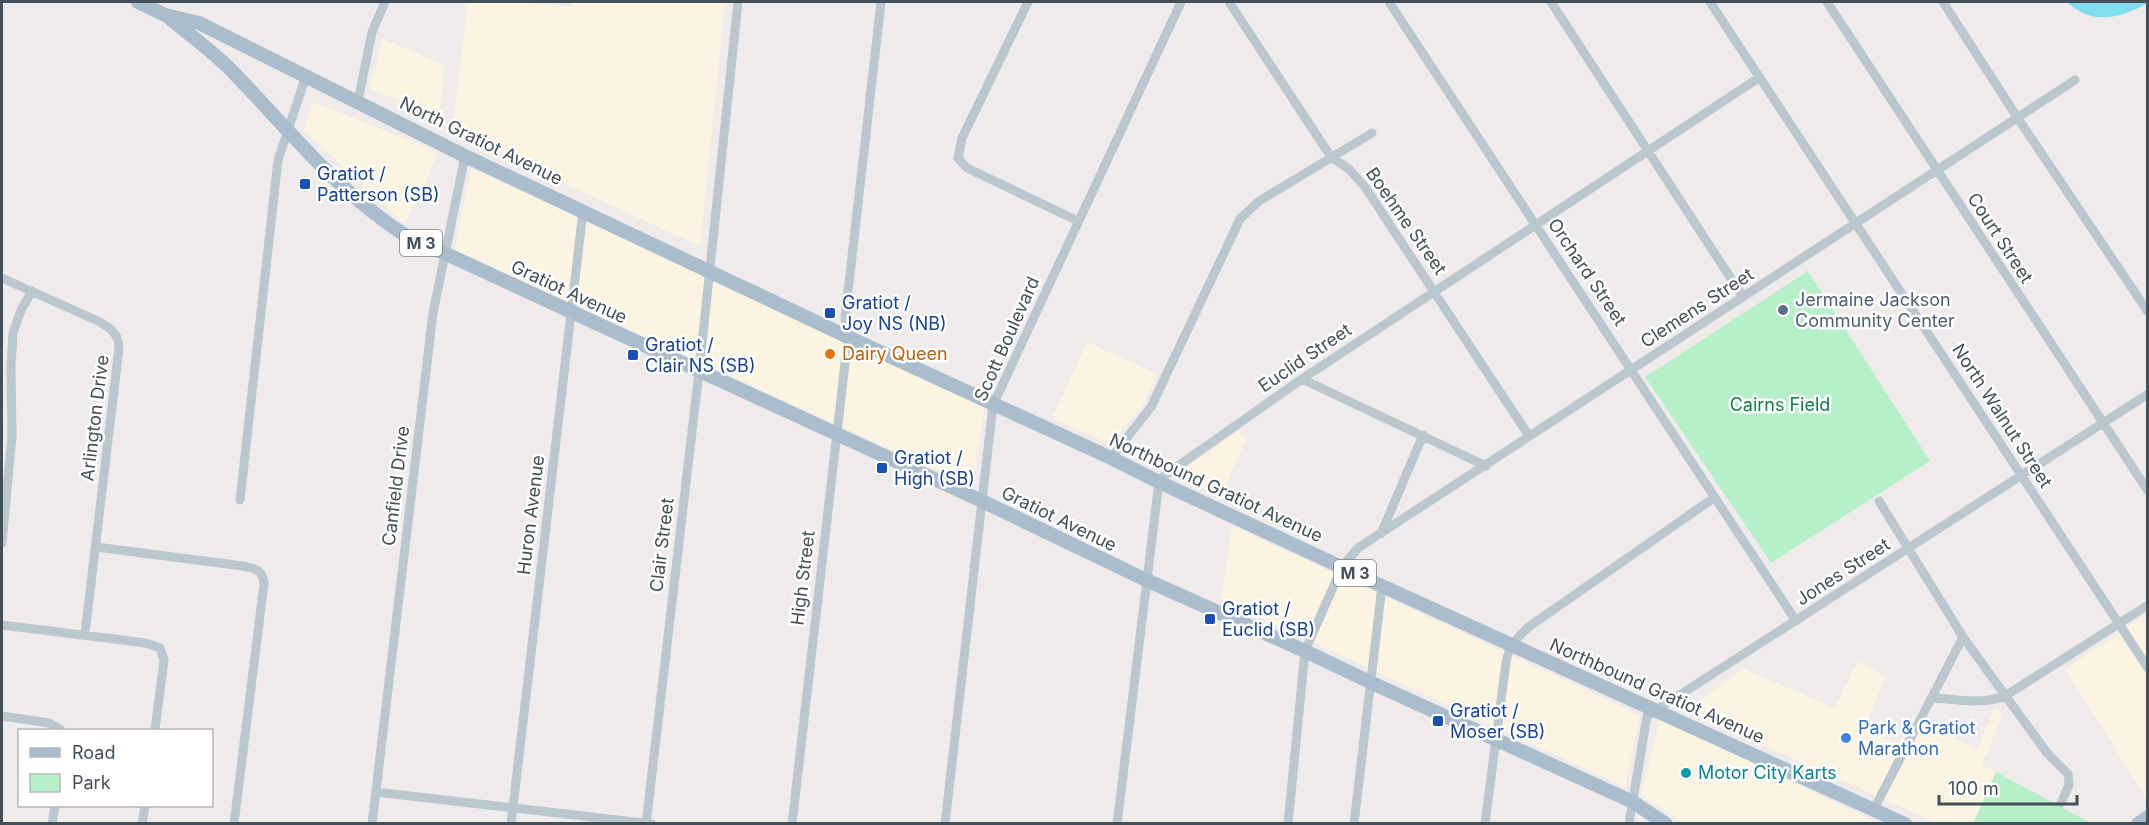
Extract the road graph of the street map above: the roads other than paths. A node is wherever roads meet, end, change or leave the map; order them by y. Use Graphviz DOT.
graph roads {
  1 [pos="138,2"];
  2 [pos="385,2"];
  3 [pos="738,2"];
  4 [pos="881,2"];
  5 [pos="1028,2"];
  6 [pos="1181,2"];
  7 [pos="1229,2"];
  8 [pos="1389,2"];
  9 [pos="1551,2"];
  10 [pos="1710,2"];
  11 [pos="1827,2"];
  12 [pos="1944,2"];
  13 [pos="165,15"];
  14 [pos="306,76"];
  15 [pos="1760,77"];
  16 [pos="2075,80"];
  17 [pos="358,101"];
  18 [pos="2017,117"];
  19 [pos="287,129"];
  20 [pos="1372,133"];
  21 [pos="1648,152"];
  22 [pos="465,156"];
  23 [pos="1330,156"];
  24 [pos="1936,171"];
  25 [pos="584,211"];
  26 [pos="1078,221"];
  27 [pos="1855,224"];
  28 [pos="1536,225"];
  29 [pos="445,254"];
  30 [pos="710,271"];
  31 [pos="2,278"];
  32 [pos="32,291"];
  33 [pos="1435,292"];
  34 [pos="1743,297"];
  35 [pos="2148,312"];
  36 [pos="571,313"];
  37 [pos="807,317"];
  38 [pos="848,337"];
  39 [pos="1632,370"];
  40 [pos="699,372"];
  41 [pos="1302,379"];
  42 [pos="2148,394"];
  43 [pos="993,405"];
  44 [pos="2102,423"];
  45 [pos="837,435"];
  46 [pos="1423,435"];
  47 [pos="1529,436"];
  48 [pos="1111,458"];
  49 [pos="1486,466"];
  50 [pos="2022,476"];
  51 [pos="1159,483"];
  52 [pos="2148,491"];
  53 [pos="1715,497"];
  54 [pos="240,500"];
  55 [pos="982,501"];
  56 [pos="1879,501"];
  57 [pos="1381,534"];
  58 [pos="2,543"];
  59 [pos="96,547"];
  60 [pos="1908,549"];
  61 [pos="1342,567"];
  62 [pos="1146,580"];
  63 [pos="1382,586"];
  64 [pos="2148,604"];
  65 [pos="1796,621"];
  66 [pos="2118,624"];
  67 [pos="2,625"];
  68 [pos="86,634"];
  69 [pos="1963,637"];
  70 [pos="1511,646"];
  71 [pos="1305,651"];
  72 [pos="2148,668"];
  73 [pos="1372,683"];
  74 [pos="2005,696"];
  75 [pos="1931,698"];
  76 [pos="1656,711"];
  77 [pos="2,716"];
  78 [pos="59,729"];
  79 [pos="155,729"];
  80 [pos="1496,740"];
  81 [pos="376,792"];
  82 [pos="1633,802"];
  83 [pos="2061,803"];
  84 [pos="55,807"];
  85 [pos="145,807"];
  86 [pos="513,808"];
  87 [pos="1874,808"];
  88 [pos="2148,817"];
  89 [pos="646,823"];
  90 [pos="52,824"];
  91 [pos="142,824"];
  92 [pos="234,824"];
  93 [pos="372,824"];
  94 [pos="511,824"];
  95 [pos="652,824"];
  96 [pos="792,824"];
  97 [pos="945,824"];
  98 [pos="1117,824"];
  99 [pos="1288,824"];
  100 [pos="1354,824"];
  101 [pos="1485,824"];
  102 [pos="1629,824"];
  103 [pos="1666,824"];
  104 [pos="1905,824"];
  105 [pos="2138,824"];
  1 -- 13 [label="main road, North Gratiot Avenue / M 3"];
  2 -- 17 [label="street"];
  3 -- 30 [label="street, Clair Street"];
  4 -- 38 [label="street, High Street"];
  5 -- 26 [label="street"];
  6 -- 26 [label="street, Scott Boulevard"];
  7 -- 23 [label="street, Boehme Street"];
  8 -- 28 [label="street, Orchard Street"];
  9 -- 21 [label="street"];
  10 -- 15 [label="street, North Walnut Street"];
  11 -- 24 [label="street, Court Street"];
  12 -- 18 [label="street"];
  13 -- 14 [label="main road, North Gratiot Avenue / M 3"];
  13 -- 19 [label="main road, Gratiot Avenue / M 3"];
  14 -- 17 [label="main road, North Gratiot Avenue / M 3"];
  14 -- 19 [label="street"];
  15 -- 21 [label="street, Euclid Street"];
  15 -- 27 [label="street, North Walnut Street"];
  16 -- 18 [label="street, Clemens Street"];
  17 -- 22 [label="main road, North Gratiot Avenue / M 3"];
  18 -- 24 [label="street, Clemens Street"];
  18 -- 35 [label="street"];
  19 -- 29 [label="main road, Gratiot Avenue / M 3"];
  19 -- 54 [label="street"];
  20 -- 23 [label="street"];
  21 -- 28 [label="street, Euclid Street"];
  21 -- 34 [label="street"];
  22 -- 25 [label="main road, North Gratiot Avenue / M 3"];
  22 -- 29 [label="street, Canfield Drive"];
  23 -- 33 [label="street, Boehme Street"];
  23 -- 48 [label="street"];
  24 -- 27 [label="street, Clemens Street"];
  24 -- 44 [label="street, Court Street"];
  25 -- 30 [label="main road, North Gratiot Avenue / M 3"];
  25 -- 36 [label="street, Huron Avenue"];
  26 -- 43 [label="street, Scott Boulevard"];
  27 -- 34 [label="street, Clemens Street"];
  27 -- 50 [label="street, North Walnut Street"];
  28 -- 33 [label="street, Euclid Street"];
  28 -- 39 [label="street, Orchard Street"];
  29 -- 36 [label="main road, Gratiot Avenue / M 3"];
  29 -- 81 [label="street, Canfield Drive"];
  30 -- 37 [label="main road, North Gratiot Avenue / M 3"];
  30 -- 40 [label="street, Clair Street"];
  31 -- 32 [label="street, Arlington Drive"];
  32 -- 58 [label="street"];
  32 -- 59 [label="street, Arlington Drive"];
  33 -- 41 [label="street, Euclid Street"];
  33 -- 47 [label="street, Boehme Street"];
  34 -- 39 [label="street, Clemens Street"];
  36 -- 40 [label="main road, Gratiot Avenue / M 3"];
  36 -- 86 [label="street, Huron Avenue"];
  37 -- 38 [label="main road, Northbound Gratiot Avenue / M 3"];
  38 -- 43 [label="main road, Northbound Gratiot Avenue / M 3"];
  38 -- 45 [label="street, High Street"];
  39 -- 47 [label="street, Clemens Street"];
  39 -- 53 [label="street, Orchard Street"];
  40 -- 45 [label="main road, Gratiot Avenue / M 3"];
  40 -- 89 [label="street, Clair Street"];
  41 -- 46 [label="street"];
  41 -- 51 [label="street, Euclid Street"];
  42 -- 44 [label="street, Jones Street"];
  43 -- 48 [label="main road, Northbound Gratiot Avenue / M 3"];
  43 -- 55 [label="street, Scott Boulevard"];
  44 -- 50 [label="street, Jones Street"];
  44 -- 52 [label="street, Court Street"];
  45 -- 55 [label="main road, Gratiot Avenue / M 3"];
  45 -- 96 [label="street, High Street"];
  46 -- 49 [label="street"];
  46 -- 57 [label="street"];
  47 -- 49 [label="street, Clemens Street"];
  48 -- 51 [label="main road, Northbound Gratiot Avenue / M 3"];
  49 -- 57 [label="street, Clemens Street"];
  50 -- 60 [label="street, Jones Street"];
  50 -- 66 [label="street, North Walnut Street"];
  51 -- 61 [label="main road, Northbound Gratiot Avenue / M 3"];
  51 -- 62 [label="street"];
  53 -- 65 [label="street, Orchard Street"];
  53 -- 70 [label="street"];
  55 -- 62 [label="main road, Gratiot Avenue / M 3"];
  55 -- 97 [label="street, Scott Boulevard"];
  56 -- 60 [label="street"];
  57 -- 61 [label="street, Clemens Street"];
  59 -- 68 [label="street, Arlington Drive"];
  59 -- 92 [label="street"];
  60 -- 65 [label="street, Jones Street"];
  60 -- 69 [label="street"];
  61 -- 63 [label="main road, Northbound Gratiot Avenue / M 3"];
  61 -- 71 [label="street, Clemens Street"];
  62 -- 71 [label="main road, Gratiot Avenue / M 3"];
  62 -- 98 [label="street"];
  63 -- 70 [label="main road, Northbound Gratiot Avenue / M 3"];
  63 -- 73 [label="street"];
  64 -- 66 [label="street"];
  65 -- 76 [label="street, Jones Street"];
  66 -- 72 [label="street, North Walnut Street"];
  66 -- 74 [label="street"];
  67 -- 68 [label="street"];
  68 -- 79 [label="street"];
  69 -- 74 [label="street"];
  69 -- 75 [label="street"];
  70 -- 76 [label="main road, Northbound Gratiot Avenue / M 3"];
  70 -- 80 [label="street"];
  71 -- 73 [label="main road, Gratiot Avenue / M 3"];
  71 -- 99 [label="street, Clemens Street"];
  73 -- 80 [label="main road, Gratiot Avenue / M 3"];
  73 -- 100 [label="street"];
  74 -- 75 [label="street"];
  74 -- 83 [label="street"];
  75 -- 87 [label="street"];
  76 -- 82 [label="street, Jones Street"];
  76 -- 87 [label="main road, Northbound Gratiot Avenue / M 3"];
  77 -- 78 [label="street"];
  80 -- 82 [label="main road, Gratiot Avenue / M 3"];
  80 -- 101 [label="street"];
  81 -- 86 [label="street"];
  81 -- 93 [label="street, Canfield Drive"];
  82 -- 102 [label="street, Jones Street"];
  82 -- 103 [label="main road, Gratiot Avenue / M 3"];
  84 -- 90 [label="street"];
  85 -- 91 [label="street"];
  86 -- 89 [label="street"];
  86 -- 94 [label="street, Huron Avenue"];
  87 -- 104 [label="main road, Northbound Gratiot Avenue / M 3"];
  88 -- 105 [label="main road"];
  89 -- 95 [label="street"];
}
